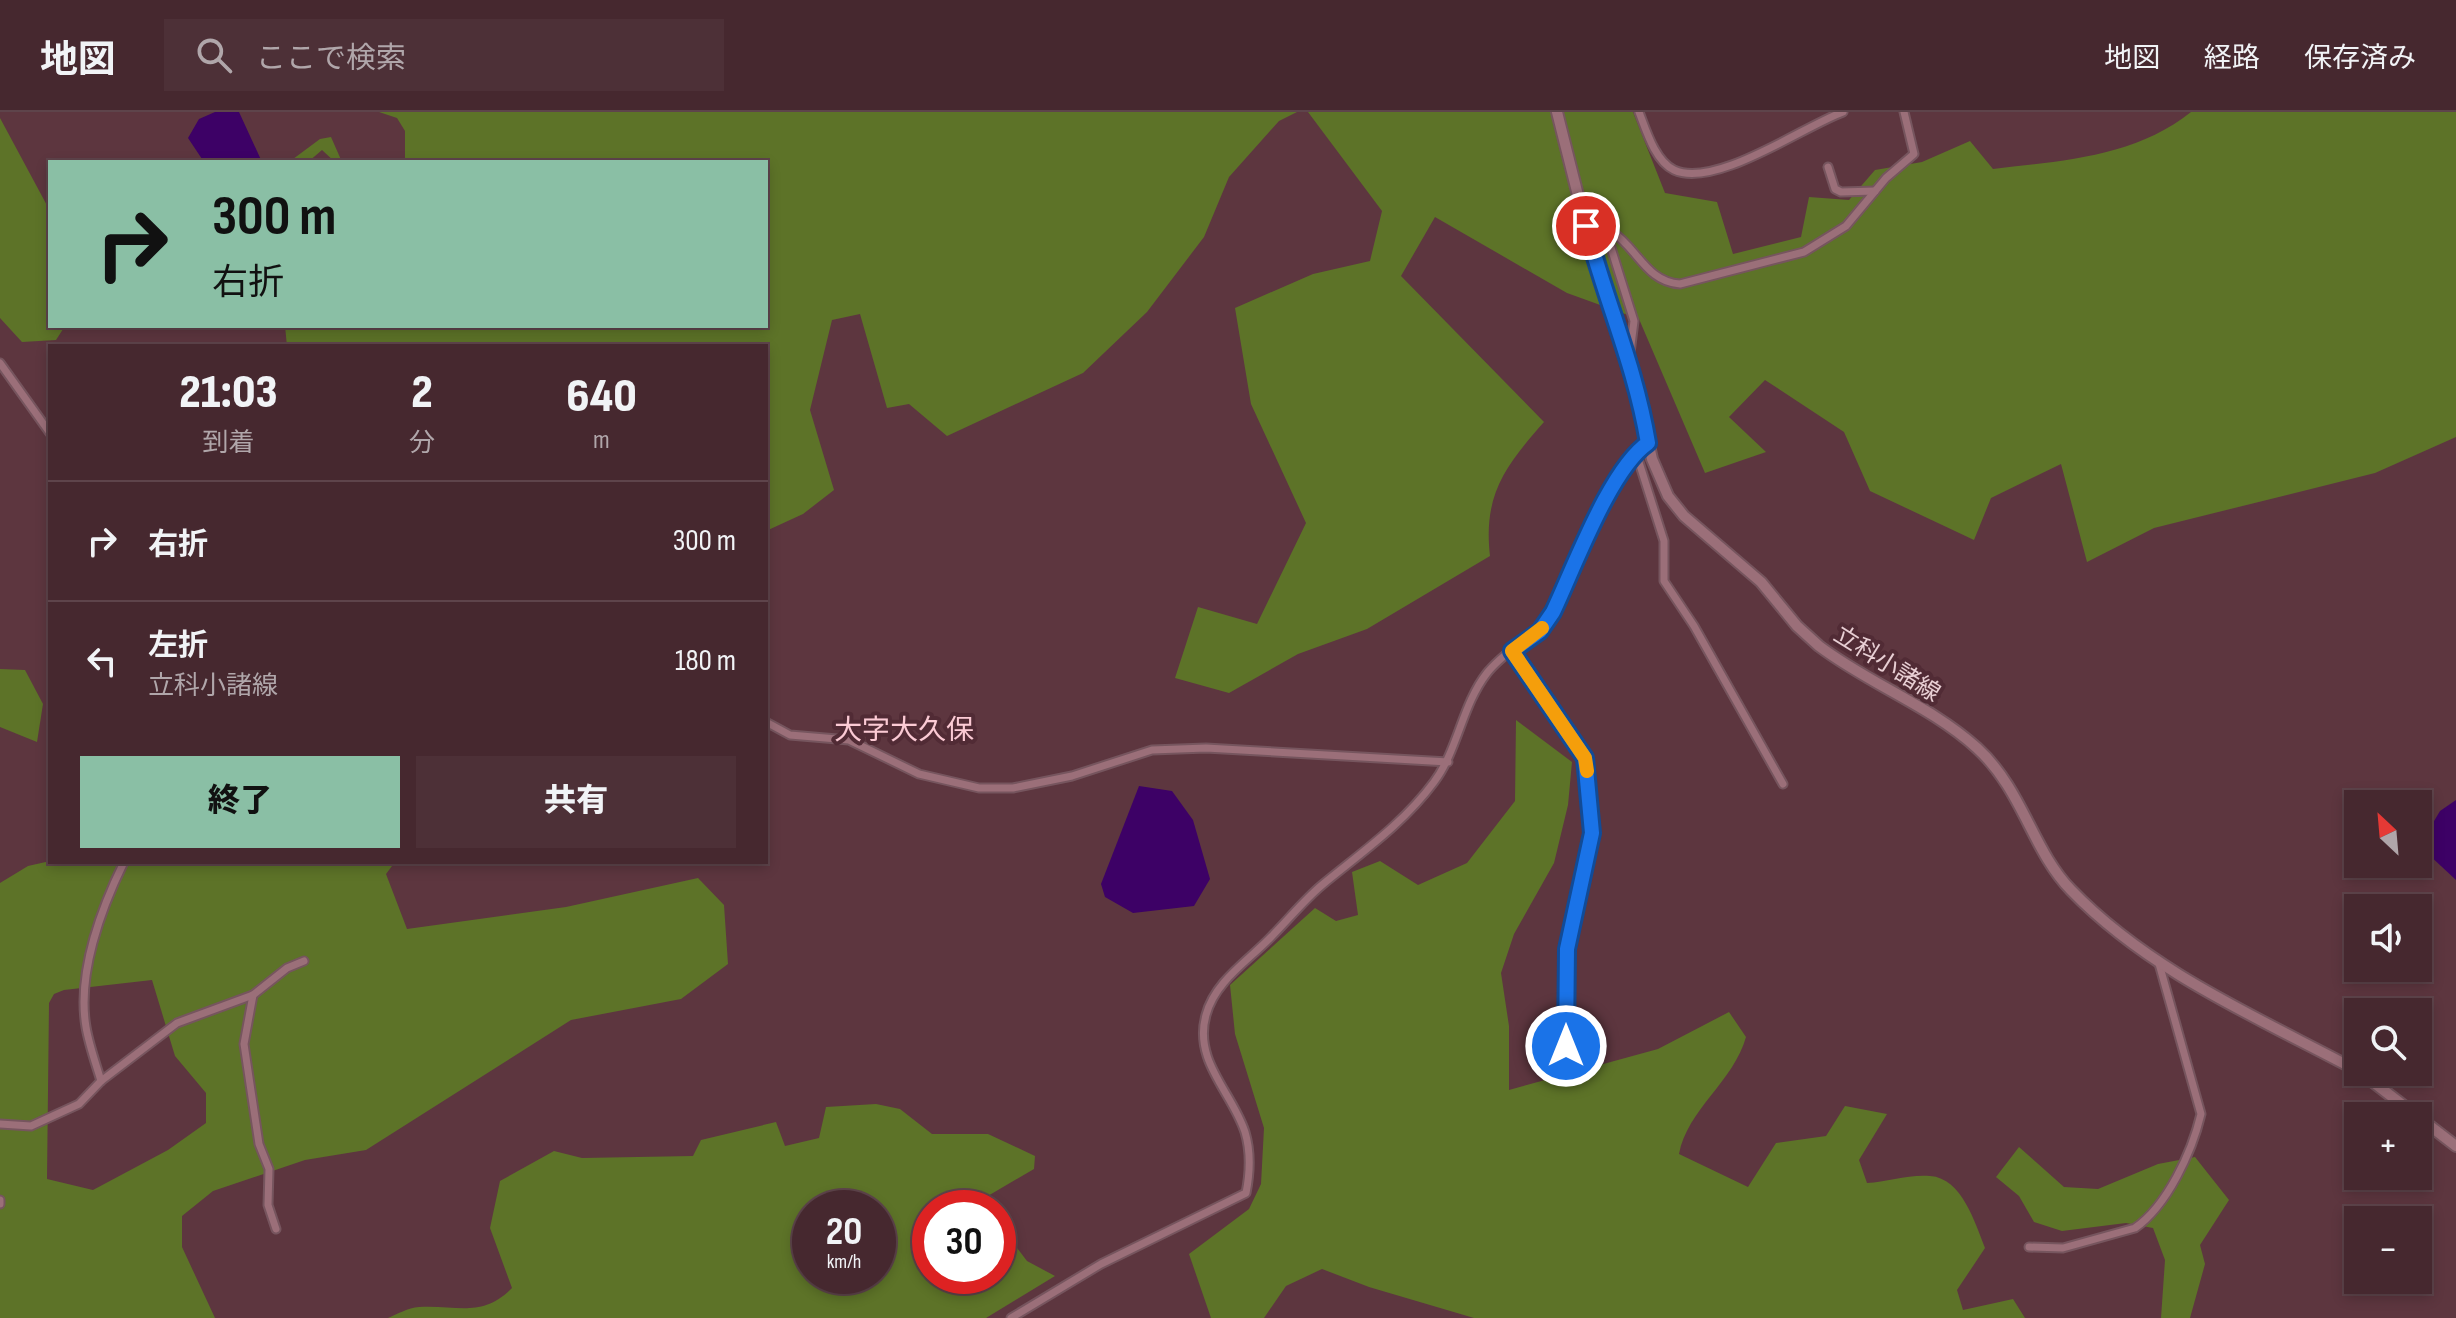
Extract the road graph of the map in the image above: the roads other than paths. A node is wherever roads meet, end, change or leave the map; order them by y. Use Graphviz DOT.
graph roads {
  1 [pos="1557,112"];
  2 [pos="1639,112"];
  3 [pos="1843,112"];
  4 [pos="1904,112"];
  5 [pos="1828,167"];
  6 [pos="1875,191"];
  7 [pos="1629,355"];
  8 [pos="0,363"];
  9 [pos="48,430"];
  10 [pos="1648,443"];
  11 [pos="1512,651"];
  12 [pos="768,723"];
  13 [pos="1448,762"];
  14 [pos="1783,784"];
  15 [pos="123,864"];
  16 [pos="2158,960"];
  17 [pos="304,961"];
  18 [pos="253,995"];
  19 [pos="1566,1046"];
  20 [pos="2344,1063"];
  21 [pos="101,1081"];
  22 [pos="2378,1086"];
  23 [pos="0,1124"];
  24 [pos="2456,1146"];
  25 [pos="276,1229"];
  26 [pos="2029,1247"];
  27 [pos="1011,1318"];
  1 -- 7 [label="main road, 立科小諸線"];
  2 -- 3 [label="street"];
  4 -- 6 [label="street"];
  5 -- 6 [label="street"];
  6 -- 7 [label="street"];
  7 -- 10 [label="main road, 立科小諸線"];
  8 -- 9 [label="street"];
  10 -- 11 [label="street"];
  10 -- 14 [label="street"];
  10 -- 16 [label="main road, 立科小諸線"];
  11 -- 13 [label="street"];
  11 -- 19 [label="street"];
  12 -- 13 [label="street"];
  13 -- 27 [label="street"];
  15 -- 21 [label="street"];
  16 -- 20 [label="main road, 立科小諸線"];
  16 -- 26 [label="street"];
  17 -- 18 [label="street"];
  18 -- 21 [label="street"];
  18 -- 25 [label="street"];
  21 -- 23 [label="street"];
  22 -- 24 [label="main road, 立科小諸線"];
}
